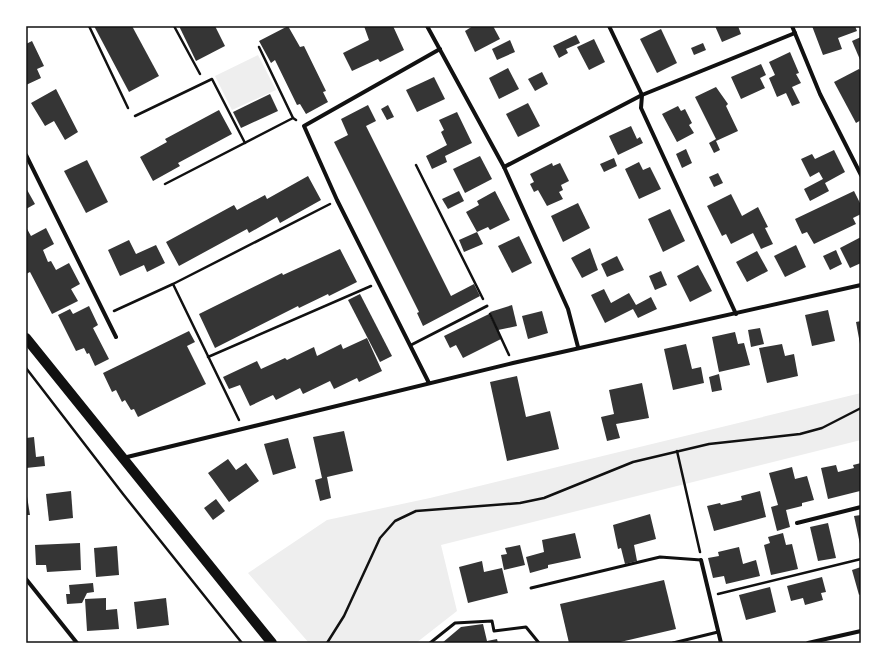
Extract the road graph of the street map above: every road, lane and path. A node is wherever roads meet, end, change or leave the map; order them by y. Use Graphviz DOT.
graph roads {
  1 [pos="89,26"];
  2 [pos="174,26"];
  3 [pos="427,26"];
  4 [pos="609,26"];
  5 [pos="792,26"];
  6 [pos="795,34"];
  7 [pos="259,47"];
  8 [pos="440,49"];
  9 [pos="200,74"];
  10 [pos="642,95"];
  11 [pos="128,108"];
  12 [pos="135,116"];
  13 [pos="293,118"];
  14 [pos="304,126"];
  15 [pos="245,142"];
  16 [pos="26,155"];
  17 [pos="416,165"];
  18 [pos="504,167"];
  19 [pos="861,175"];
  20 [pos="165,184"];
  21 [pos="337,200"];
  22 [pos="380,283"];
  23 [pos="173,284"];
  24 [pos="861,285"];
  25 [pos="487,306"];
  26 [pos="736,314"];
  27 [pos="105,315"];
  28 [pos="116,337"];
  29 [pos="26,338"];
  30 [pos="411,345"];
  31 [pos="578,347"];
  32 [pos="208,357"];
  33 [pos="513,363"];
  34 [pos="26,368"];
  35 [pos="429,383"];
  36 [pos="861,408"];
  37 [pos="243,428"];
  38 [pos="677,451"];
  39 [pos="123,458"];
  40 [pos="861,507"];
  41 [pos="796,523"];
  42 [pos="861,559"];
  43 [pos="701,560"];
  44 [pos="26,579"];
  45 [pos="531,588"];
  46 [pos="711,596"];
  47 [pos="861,631"];
  48 [pos="718,632"];
  49 [pos="77,643"];
  50 [pos="242,643"];
  51 [pos="272,643"];
  52 [pos="327,643"];
  53 [pos="430,643"];
  54 [pos="539,643"];
  55 [pos="673,643"];
  56 [pos="721,643"];
  57 [pos="808,643"];
  1 -- 11 [label="path"];
  2 -- 9 [label="path"];
  3 -- 8 [label="street"];
  4 -- 10 [label="street"];
  5 -- 6 [label="street"];
  6 -- 10 [label="street"];
  6 -- 19 [label="street"];
  7 -- 13 [label="path"];
  8 -- 14 [label="street"];
  8 -- 18 [label="street"];
  10 -- 18 [label="street"];
  10 -- 26 [label="street"];
  12 -- 15 [label="path"];
  13 -- 14 [label="path"];
  13 -- 15 [label="path"];
  14 -- 21 [label="street"];
  15 -- 20 [label="path"];
  16 -- 27 [label="street"];
  17 -- 25 [label="path"];
  18 -- 31 [label="street"];
  21 -- 22 [label="street"];
  21 -- 23 [label="path"];
  22 -- 30 [label="street"];
  22 -- 32 [label="path"];
  23 -- 27 [label="path"];
  23 -- 32 [label="path"];
  24 -- 26 [label="street"];
  25 -- 30 [label="lane"];
  25 -- 33 [label="path"];
  26 -- 31 [label="street"];
  27 -- 28 [label="street"];
  29 -- 39 [label="main road"];
  30 -- 35 [label="street"];
  31 -- 33 [label="street"];
  32 -- 37 [label="path"];
  33 -- 35 [label="street"];
  34 -- 50 [label="path"];
  35 -- 37 [label="street"];
  36 -- 38 [label="path"];
  37 -- 39 [label="street"];
  38 -- 43 [label="path"];
  38 -- 52 [label="path"];
  39 -- 51 [label="main road"];
  40 -- 41 [label="street"];
  42 -- 46 [label="path"];
  43 -- 45 [label="lane"];
  43 -- 46 [label="street"];
  44 -- 49 [label="street"];
  46 -- 48 [label="street"];
  47 -- 57 [label="street"];
  48 -- 55 [label="lane"];
  48 -- 56 [label="street"];
  53 -- 54 [label="lane"];
}
